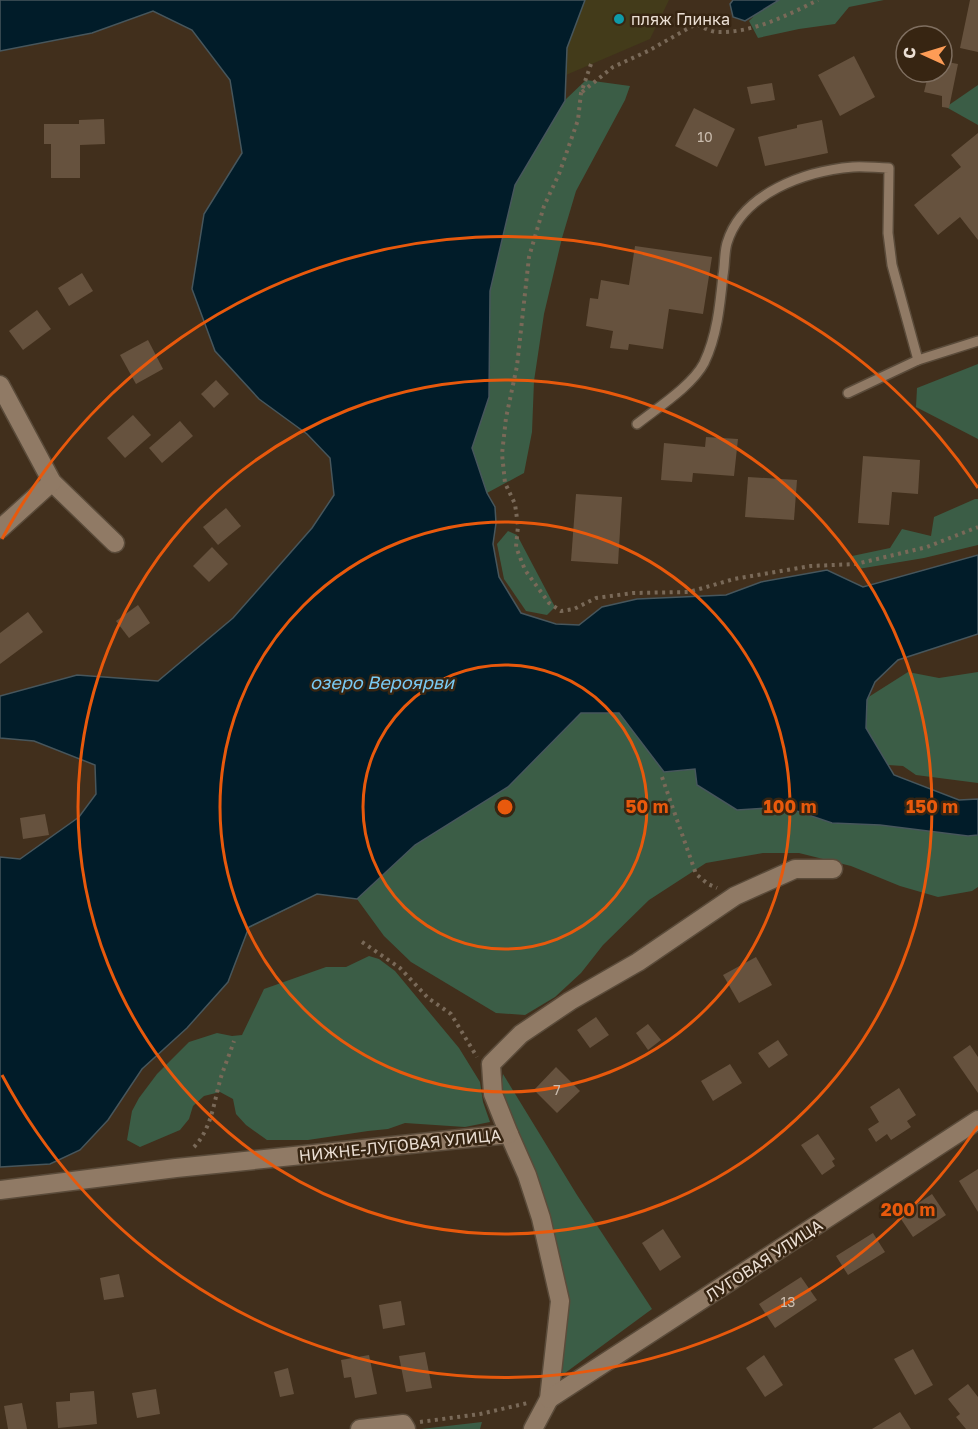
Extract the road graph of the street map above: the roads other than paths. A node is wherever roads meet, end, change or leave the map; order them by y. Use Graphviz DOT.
graph roads {
  1 [pos="978,341"];
  2 [pos="918,360"];
  3 [pos="0,385"];
  4 [pos="848,393"];
  5 [pos="637,424"];
  6 [pos="52,482"];
  7 [pos="0,529"];
  8 [pos="115,543"];
  9 [pos="833,868"];
  10 [pos="978,1120"];
  11 [pos="509,1134"];
  12 [pos="0,1190"];
  13 [pos="549,1399"];
  14 [pos="405,1426"];
  15 [pos="360,1429"];
  16 [pos="533,1429"];
  1 -- 2 [label="lane"];
  2 -- 4 [label="lane"];
  2 -- 5 [label="lane"];
  3 -- 6 [label="street"];
  6 -- 7 [label="street"];
  6 -- 8 [label="street"];
  9 -- 11 [label="street, НИЖНЕ-ЛУГОВАЯ УЛИЦА"];
  10 -- 13 [label="street, ЛУГОВАЯ УЛИЦА"];
  11 -- 12 [label="street, НИЖНЕ-ЛУГОВАЯ УЛИЦА"];
  11 -- 13 [label="street"];
  13 -- 16 [label="street"];
  14 -- 15 [label="street"];
}
